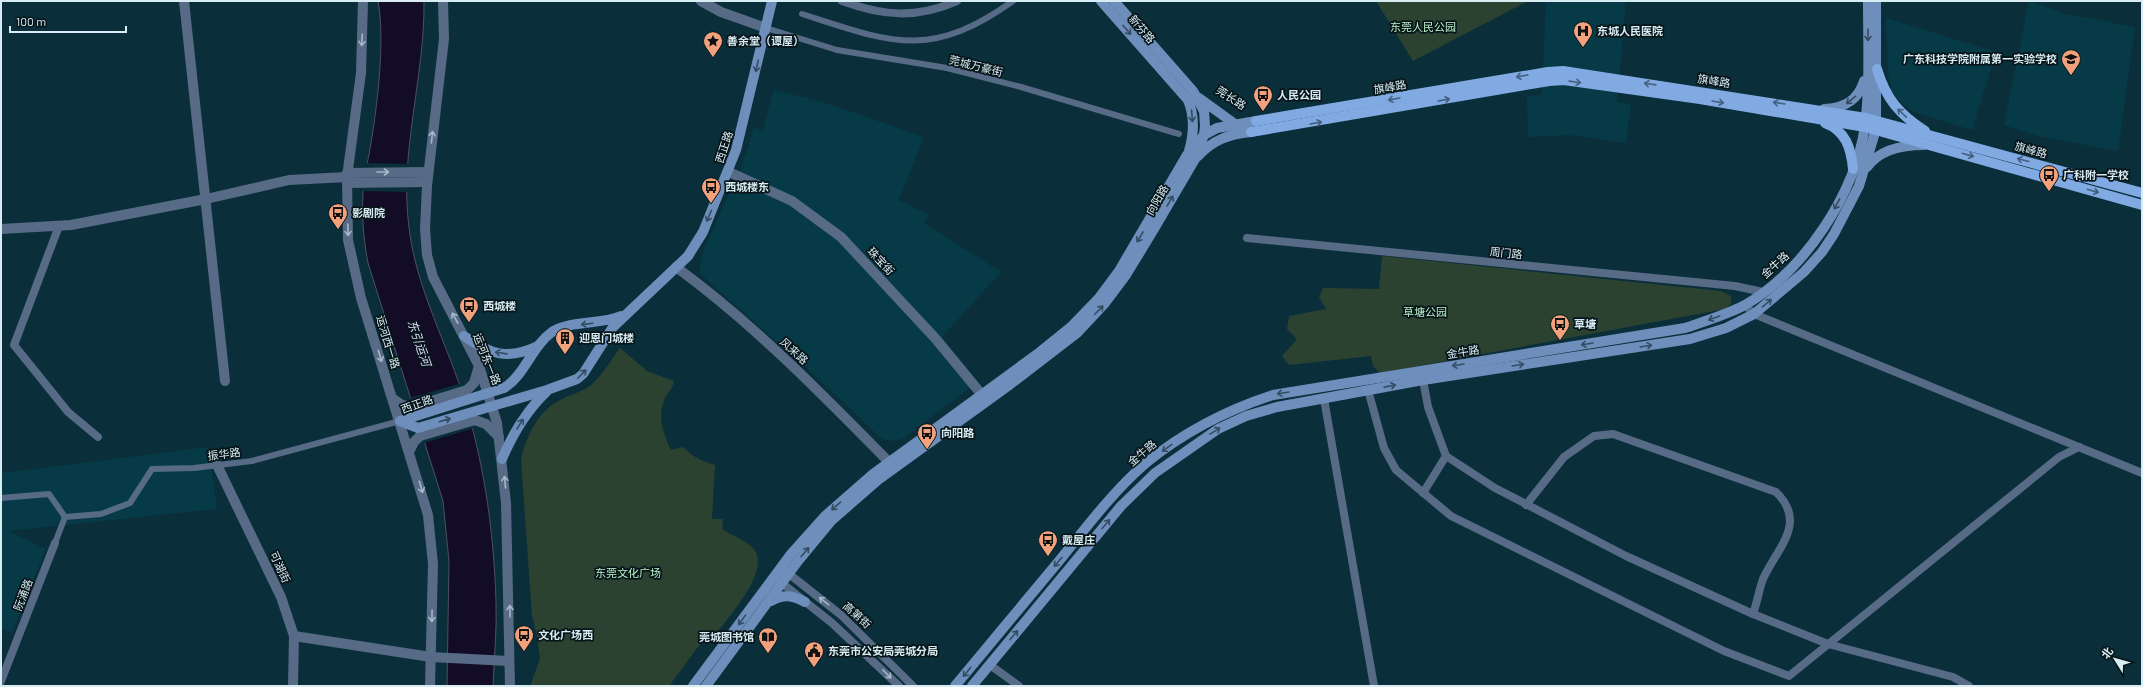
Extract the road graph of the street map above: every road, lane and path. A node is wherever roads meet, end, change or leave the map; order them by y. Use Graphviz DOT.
graph roads {
  1 [pos="184,1"];
  2 [pos="363,1"];
  3 [pos="442,1"];
  4 [pos="701,1"];
  5 [pos="772,1"];
  6 [pos="842,1"];
  7 [pos="957,1"];
  8 [pos="1013,1"];
  9 [pos="1101,1"];
  10 [pos="1114,1"];
  11 [pos="1868,1"];
  12 [pos="1876,1"];
  13 [pos="802,14"];
  14 [pos="766,28"];
  15 [pos="1168,69"];
  16 [pos="1872,69"];
  17 [pos="1180,77"];
  18 [pos="1196,96"];
  19 [pos="1815,114"];
  20 [pos="1256,121"];
  21 [pos="1865,122"];
  22 [pos="1235,124"];
  23 [pos="1276,124"];
  24 [pos="1876,125"];
  25 [pos="1250,132"];
  26 [pos="1179,134"];
  27 [pos="1204,135"];
  28 [pos="1932,140"];
  29 [pos="1191,156"];
  30 [pos="1853,169"];
  31 [pos="729,172"];
  32 [pos="1862,173"];
  33 [pos="427,177"];
  34 [pos="350,178"];
  35 [pos="2142,193"];
  36 [pos="206,199"];
  37 [pos="2142,205"];
  38 [pos="59,226"];
  39 [pos="1,229"];
  40 [pos="1247,238"];
  41 [pos="676,267"];
  42 [pos="1763,292"];
  43 [pos="1745,304"];
  44 [pos="624,314"];
  45 [pos="1754,314"];
  46 [pos="464,336"];
  47 [pos="538,346"];
  48 [pos="479,366"];
  49 [pos="1423,380"];
  50 [pos="225,381"];
  51 [pos="547,390"];
  52 [pos="1368,390"];
  53 [pos="488,393"];
  54 [pos="468,395"];
  55 [pos="985,398"];
  56 [pos="393,399"];
  57 [pos="1324,399"];
  58 [pos="492,406"];
  59 [pos="413,411"];
  60 [pos="474,416"];
  61 [pos="400,421"];
  62 [pos="419,432"];
  63 [pos="98,437"];
  64 [pos="499,437"];
  65 [pos="2079,447"];
  66 [pos="410,450"];
  67 [pos="1446,456"];
  68 [pos="502,459"];
  69 [pos="889,462"];
  70 [pos="217,465"];
  71 [pos="2142,473"];
  72 [pos="1423,493"];
  73 [pos="1,498"];
  74 [pos="1526,505"];
  75 [pos="65,517"];
  76 [pos="55,543"];
  77 [pos="785,570"];
  78 [pos="778,580"];
  79 [pos="769,591"];
  80 [pos="805,602"];
  81 [pos="767,603"];
  82 [pos="1753,614"];
  83 [pos="294,636"];
  84 [pos="1828,644"];
  85 [pos="431,657"];
  86 [pos="509,660"];
  87 [pos="990,665"];
  88 [pos="1,681"];
  89 [pos="293,686"];
  90 [pos="430,686"];
  91 [pos="510,686"];
  92 [pos="693,686"];
  93 [pos="706,686"];
  94 [pos="899,686"];
  95 [pos="912,686"];
  96 [pos="956,686"];
  97 [pos="972,686"];
  98 [pos="1019,686"];
  99 [pos="1374,686"];
  100 [pos="1969,686"];
  1 -- 36 [label="street"];
  2 -- 34 [label="street, 运河西一路, one-way"];
  33 -- 3 [label="street, 运河东一路, one-way"];
  4 -- 14 [label="street"];
  5 -- 14 [label="main road, 西正路"];
  6 -- 7 [label="street"];
  8 -- 13 [label="street"];
  9 -- 15 [label="main road, 新芬路, one-way"];
  10 -- 15 [label="main road, 新芬路"];
  11 -- 16 [label="main road, 金牛路, one-way"];
  12 -- 16 [label="main road"];
  14 -- 26 [label="street, 莞城万豪街"];
  14 -- 31 [label="main road, 西正路, one-way"];
  15 -- 17 [label="main road"];
  15 -- 18 [label="main road"];
  15 -- 29 [label="main road, one-way"];
  16 -- 19 [label="main road, one-way"];
  16 -- 21 [label="main road, 金牛路"];
  16 -- 24 [label="main road"];
  28 -- 16 [label="main road, one-way"];
  17 -- 18 [label="main road"];
  17 -- 20 [label="main road, 莞长路"];
  18 -- 22 [label="main road"];
  18 -- 27 [label="main road"];
  19 -- 21 [label="main road, 旗峰路"];
  19 -- 23 [label="main road, 旗峰路"];
  19 -- 30 [label="main road"];
  20 -- 22 [label="main road"];
  20 -- 23 [label="main road, 莞长路"];
  21 -- 24 [label="main road, 旗峰路"];
  21 -- 30 [label="main road, 金牛路"];
  22 -- 25 [label="main road"];
  22 -- 27 [label="main road"];
  23 -- 25 [label="main road"];
  24 -- 28 [label="main road, 旗峰路"];
  24 -- 32 [label="main road"];
  25 -- 29 [label="main road"];
  27 -- 29 [label="main road"];
  28 -- 32 [label="main road"];
  35 -- 28 [label="main road, 旗峰路, one-way"];
  28 -- 37 [label="main road, 旗峰路, one-way"];
  29 -- 55 [label="main road, 向阳路"];
  30 -- 42 [label="main road, 金牛路, one-way"];
  31 -- 41 [label="main road, 西正路, one-way"];
  31 -- 55 [label="street, 珠宝街"];
  45 -- 32 [label="main road, one-way"];
  33 -- 34 [label="street"];
  46 -- 33 [label="street, 运河东一路, one-way"];
  34 -- 36 [label="street"];
  34 -- 56 [label="street, 运河西一路, one-way"];
  36 -- 38 [label="street"];
  36 -- 50 [label="street"];
  38 -- 39 [label="street"];
  38 -- 63 [label="street"];
  40 -- 42 [label="street, 周门路"];
  41 -- 44 [label="main road, 西正路"];
  41 -- 69 [label="street, 风来路"];
  42 -- 43 [label="main road, 金牛路"];
  43 -- 45 [label="street"];
  43 -- 96 [label="main road, 金牛路, one-way"];
  44 -- 47 [label="main road, 西正路, one-way"];
  51 -- 44 [label="main road, 西正路, one-way"];
  49 -- 45 [label="main road, one-way"];
  45 -- 65 [label="street"];
  47 -- 46 [label="main road, one-way"];
  46 -- 48 [label="street, 运河东一路"];
  47 -- 53 [label="main road, 西正路"];
  48 -- 53 [label="street, 运河东一路"];
  48 -- 54 [label="street"];
  52 -- 49 [label="main road, one-way"];
  49 -- 67 [label="street"];
  51 -- 58 [label="main road, 西正路"];
  68 -- 51 [label="main road, one-way"];
  52 -- 57 [label="main road"];
  52 -- 72 [label="street"];
  53 -- 54 [label="main road, 西正路"];
  53 -- 58 [label="street, 运河东一路"];
  54 -- 59 [label="main road, 西正路"];
  55 -- 69 [label="main road, 向阳路"];
  77 -- 55 [label="main road, 向阳路, one-way"];
  56 -- 59 [label="street"];
  56 -- 61 [label="street, 运河西一路"];
  87 -- 57 [label="main road, one-way"];
  57 -- 99 [label="street"];
  58 -- 60 [label="main road, 西正路"];
  58 -- 64 [label="street, 运河东一路"];
  59 -- 61 [label="main road, 西正路"];
  60 -- 62 [label="main road, 西正路"];
  60 -- 64 [label="street"];
  61 -- 62 [label="main road, 西正路"];
  61 -- 66 [label="street, 运河西一路"];
  61 -- 70 [label="street, 振华路"];
  62 -- 66 [label="street"];
  64 -- 68 [label="street, 运河东一路"];
  65 -- 71 [label="street"];
  65 -- 84 [label="street"];
  66 -- 85 [label="street, 运河西一路, one-way"];
  67 -- 72 [label="street"];
  67 -- 74 [label="street"];
  86 -- 68 [label="street, 运河东一路, one-way"];
  69 -- 77 [label="main road, 向阳路, one-way"];
  70 -- 75 [label="street, 振华路"];
  70 -- 83 [label="street, 可湖街"];
  72 -- 84 [label="street"];
  73 -- 75 [label="street"];
  74 -- 82 [label="street"];
  74 -- 82 [label="street"];
  75 -- 76 [label="street, 阮涌路"];
  76 -- 88 [label="street, 阮涌路"];
  77 -- 78 [label="main road, 向阳路"];
  95 -- 77 [label="street, 高第街, one-way"];
  78 -- 79 [label="main road, 向阳路"];
  78 -- 80 [label="street, 高第街"];
  79 -- 81 [label="main road"];
  79 -- 92 [label="main road, one-way"];
  80 -- 81 [label="main road"];
  80 -- 94 [label="street, 高第街, one-way"];
  81 -- 93 [label="main road"];
  82 -- 84 [label="street"];
  83 -- 85 [label="street"];
  83 -- 89 [label="street, 可湖街"];
  84 -- 100 [label="street"];
  85 -- 86 [label="street"];
  85 -- 90 [label="street, 运河西一路"];
  86 -- 91 [label="street, 运河东一路"];
  87 -- 97 [label="main road"];
  87 -- 98 [label="street"];
}
